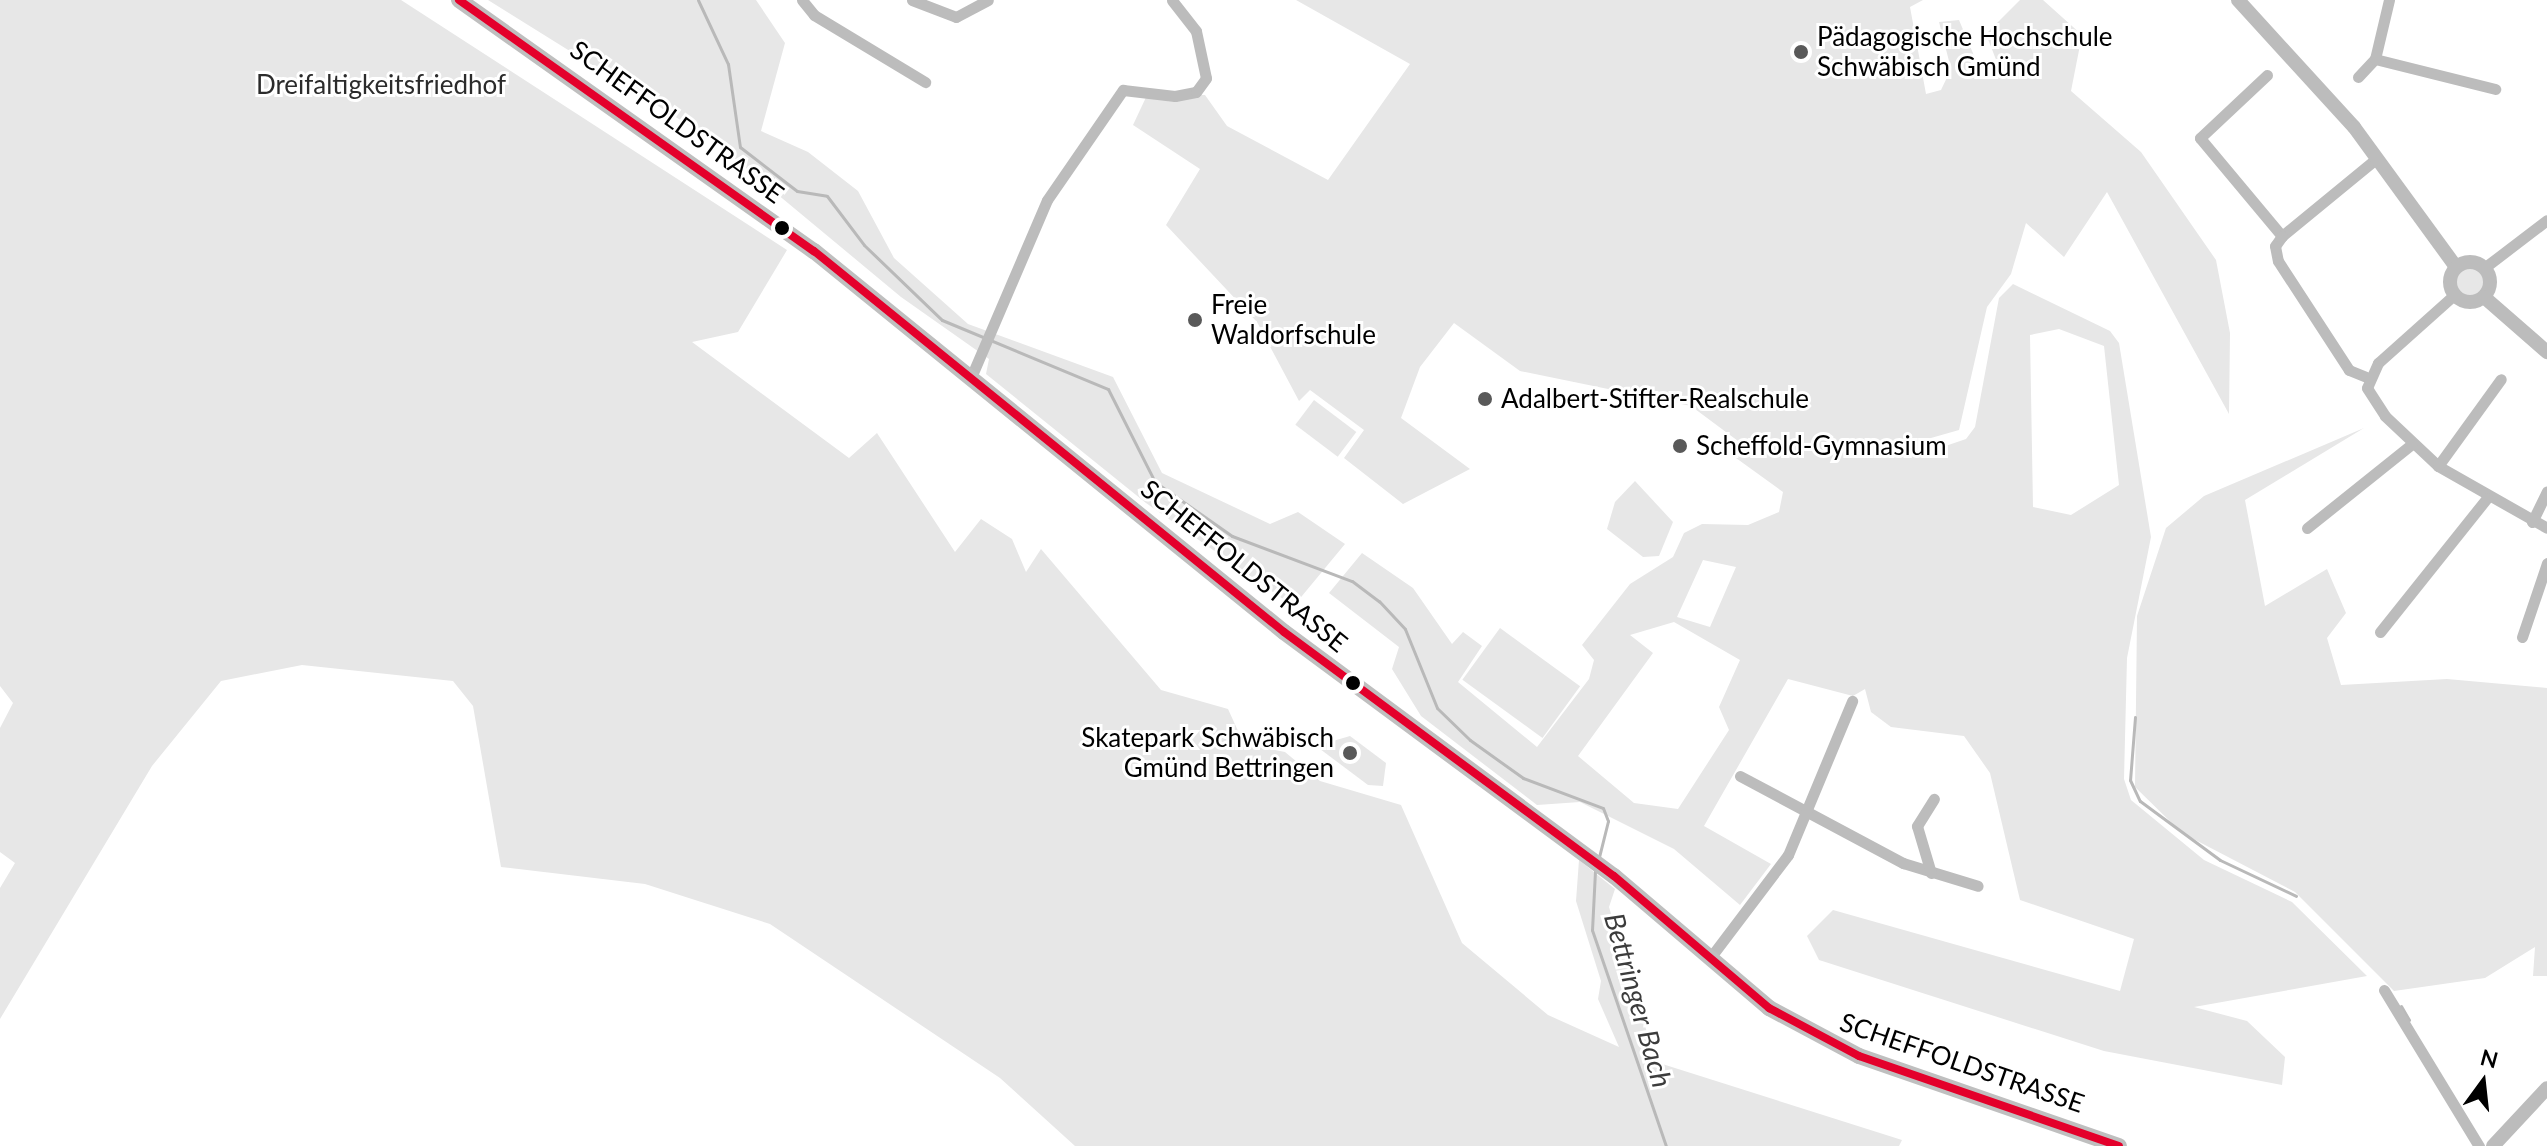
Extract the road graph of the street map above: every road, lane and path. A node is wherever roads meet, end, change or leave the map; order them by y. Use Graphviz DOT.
graph roads {
  1 [pos="459,0"];
  2 [pos="802,0"];
  3 [pos="912,0"];
  4 [pos="988,0"];
  5 [pos="1172,0"];
  6 [pos="2238,0"];
  7 [pos="2389,0"];
  8 [pos="2375,59"];
  9 [pos="2267,75"];
  10 [pos="2358,77"];
  11 [pos="925,82"];
  12 [pos="2495,89"];
  13 [pos="2377,158"];
  14 [pos="2547,220"];
  15 [pos="2282,236"];
  16 [pos="2456,267"];
  17 [pos="2484,268"];
  18 [pos="2454,295"];
  19 [pos="2484,297"];
  20 [pos="2547,352"];
  21 [pos="975,369"];
  22 [pos="2366,377"];
  23 [pos="2501,379"];
  24 [pos="2412,444"];
  25 [pos="2438,466"];
  26 [pos="2547,491"];
  27 [pos="2487,498"];
  28 [pos="2532,522"];
  29 [pos="2307,528"];
  30 [pos="2547,528"];
  31 [pos="2547,563"];
  32 [pos="2380,632"];
  33 [pos="2522,637"];
  34 [pos="1852,701"];
  35 [pos="1740,776"];
  36 [pos="1934,799"];
  37 [pos="1807,812"];
  38 [pos="1931,873"];
  39 [pos="1978,886"];
  40 [pos="1710,958"];
  41 [pos="2384,990"];
  42 [pos="2547,1088"];
  43 [pos="2119,1146"];
  44 [pos="2479,1146"];
  45 [pos="2493,1146"];
  1 -- 21 [label="main road, SCHEFFOLDSTRASSE"];
  2 -- 11 [label="street"];
  3 -- 4 [label="street"];
  5 -- 21 [label="street"];
  6 -- 13 [label="street"];
  7 -- 8 [label="street"];
  8 -- 10 [label="street"];
  8 -- 12 [label="street"];
  9 -- 15 [label="street"];
  13 -- 15 [label="street"];
  13 -- 16 [label="street"];
  14 -- 17 [label="street"];
  15 -- 22 [label="street"];
  16 -- 17 [label="street"];
  16 -- 18 [label="street"];
  17 -- 19 [label="street"];
  18 -- 19 [label="street"];
  18 -- 22 [label="street"];
  19 -- 20 [label="street"];
  21 -- 40 [label="main road, SCHEFFOLDSTRASSE"];
  22 -- 24 [label="street"];
  23 -- 25 [label="street"];
  24 -- 25 [label="street"];
  24 -- 29 [label="street"];
  25 -- 27 [label="street"];
  26 -- 28 [label="street"];
  27 -- 28 [label="street"];
  27 -- 32 [label="street"];
  28 -- 30 [label="street"];
  31 -- 33 [label="street"];
  34 -- 37 [label="street"];
  35 -- 37 [label="street"];
  36 -- 38 [label="street"];
  37 -- 38 [label="street"];
  37 -- 40 [label="street"];
  38 -- 39 [label="street"];
  40 -- 43 [label="main road, SCHEFFOLDSTRASSE"];
  41 -- 44 [label="street"];
  42 -- 45 [label="street"];
}
